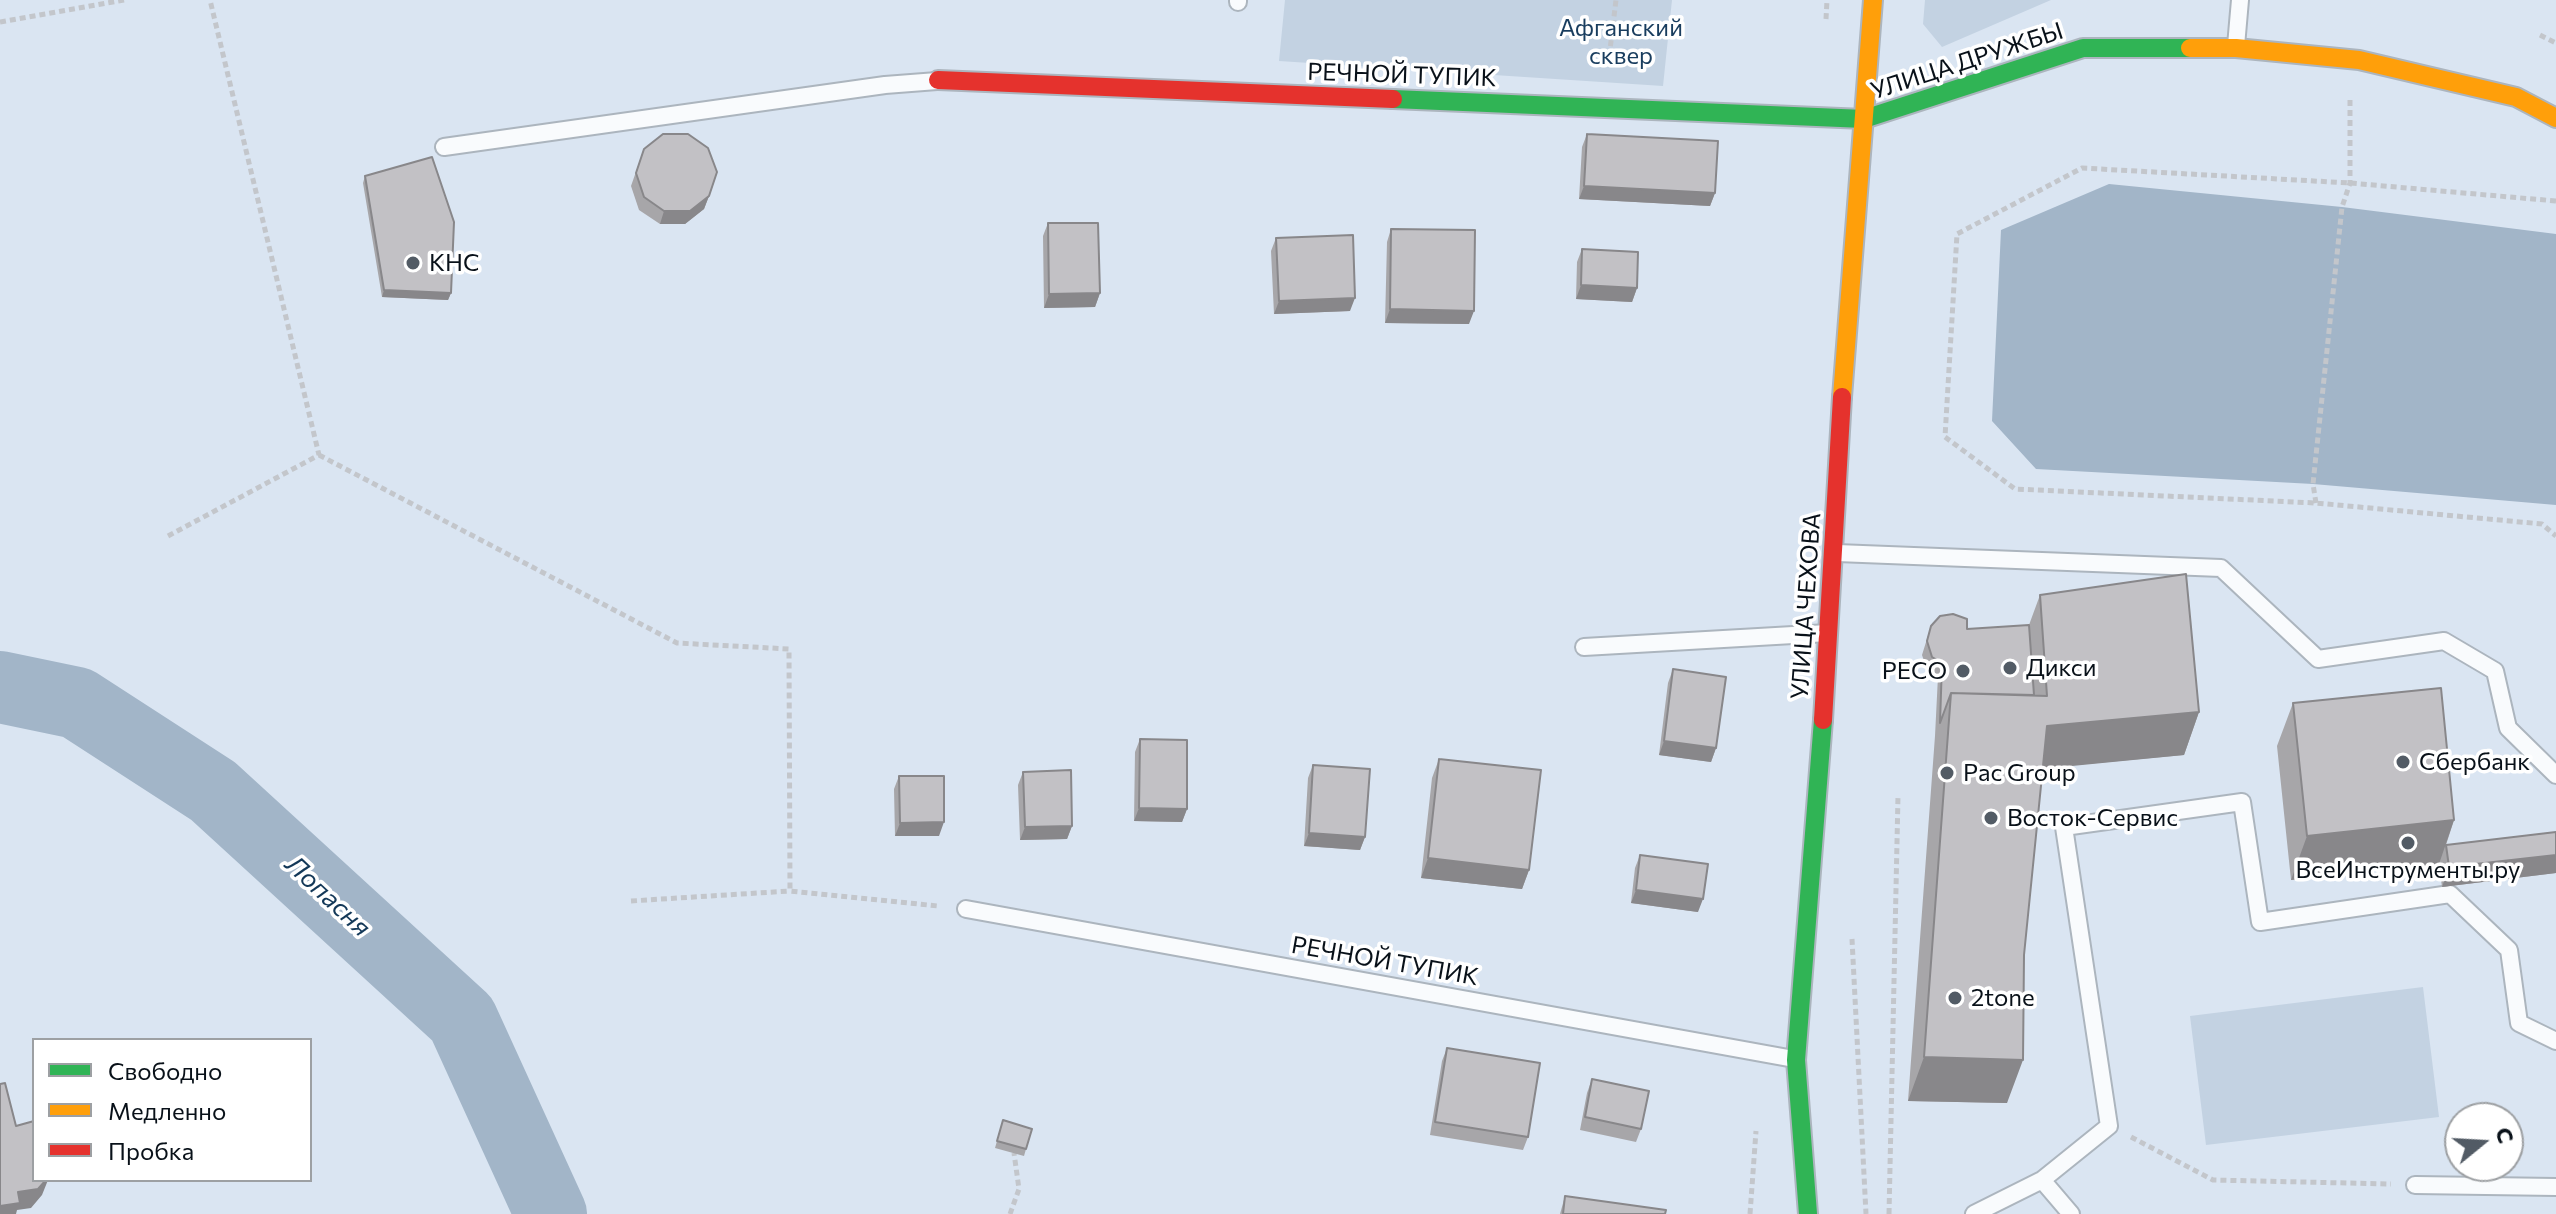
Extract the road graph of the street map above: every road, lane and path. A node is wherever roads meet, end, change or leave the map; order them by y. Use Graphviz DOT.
graph roads {
  1 [pos="124,0"];
  2 [pos="210,0"];
  3 [pos="1616,0"];
  4 [pos="1873,0"];
  5 [pos="2240,0"];
  6 [pos="0,22"];
  7 [pos="2540,35"];
  8 [pos="2556,43"];
  9 [pos="2236,48"];
  10 [pos="938,80"];
  11 [pos="2350,100"];
  12 [pos="1603,107"];
  13 [pos="2556,118"];
  14 [pos="1864,119"];
  15 [pos="444,147"];
  16 [pos="2350,183"];
  17 [pos="2556,201"];
  18 [pos="319,455"];
  19 [pos="2316,503"];
  20 [pos="168,536"];
  21 [pos="2556,536"];
  22 [pos="1834,553"];
  23 [pos="1829,633"];
  24 [pos="1584,647"];
  25 [pos="2556,775"];
  26 [pos="1898,796"];
  27 [pos="790,891"];
  28 [pos="631,901"];
  29 [pos="966,909"];
  30 [pos="2556,1041"];
  31 [pos="1796,1060"];
  32 [pos="2109,1126"];
  33 [pos="1014,1153"];
  34 [pos="2042,1180"];
  35 [pos="2415,1185"];
  36 [pos="2556,1187"];
  37 [pos="1010,1214"];
  38 [pos="1808,1214"];
  39 [pos="1889,1214"];
  40 [pos="1974,1214"];
  41 [pos="2071,1214"];
  1 -- 6 [label="path"];
  2 -- 18 [label="path"];
  3 -- 12 [label="path"];
  4 -- 14 [label="street, УЛИЦА ЧЕХОВА"];
  5 -- 9 [label="lane"];
  7 -- 8 [label="path"];
  9 -- 13 [label="street, УЛИЦА ДРУЖБЫ"];
  9 -- 14 [label="street, УЛИЦА ДРУЖБЫ"];
  10 -- 12 [label="street, РЕЧНОЙ ТУПИК"];
  10 -- 15 [label="lane"];
  11 -- 16 [label="path"];
  12 -- 14 [label="street, РЕЧНОЙ ТУПИК"];
  14 -- 22 [label="street, УЛИЦА ЧЕХОВА"];
  16 -- 17 [label="path"];
  16 -- 19 [label="path"];
  16 -- 19 [label="path"];
  18 -- 20 [label="path"];
  18 -- 27 [label="path"];
  19 -- 21 [label="path"];
  22 -- 23 [label="street, УЛИЦА ЧЕХОВА"];
  22 -- 25 [label="lane"];
  23 -- 24 [label="lane"];
  23 -- 31 [label="street, УЛИЦА ЧЕХОВА"];
  26 -- 39 [label="path"];
  27 -- 28 [label="path"];
  27 -- 29 [label="path"];
  29 -- 31 [label="lane, РЕЧНОЙ ТУПИК"];
  30 -- 32 [label="lane"];
  31 -- 38 [label="street, УЛИЦА ЧЕХОВА"];
  32 -- 34 [label="lane"];
  32 -- 35 [label="path"];
  33 -- 37 [label="path"];
  34 -- 40 [label="lane"];
  34 -- 41 [label="lane"];
  35 -- 36 [label="lane"];
}
